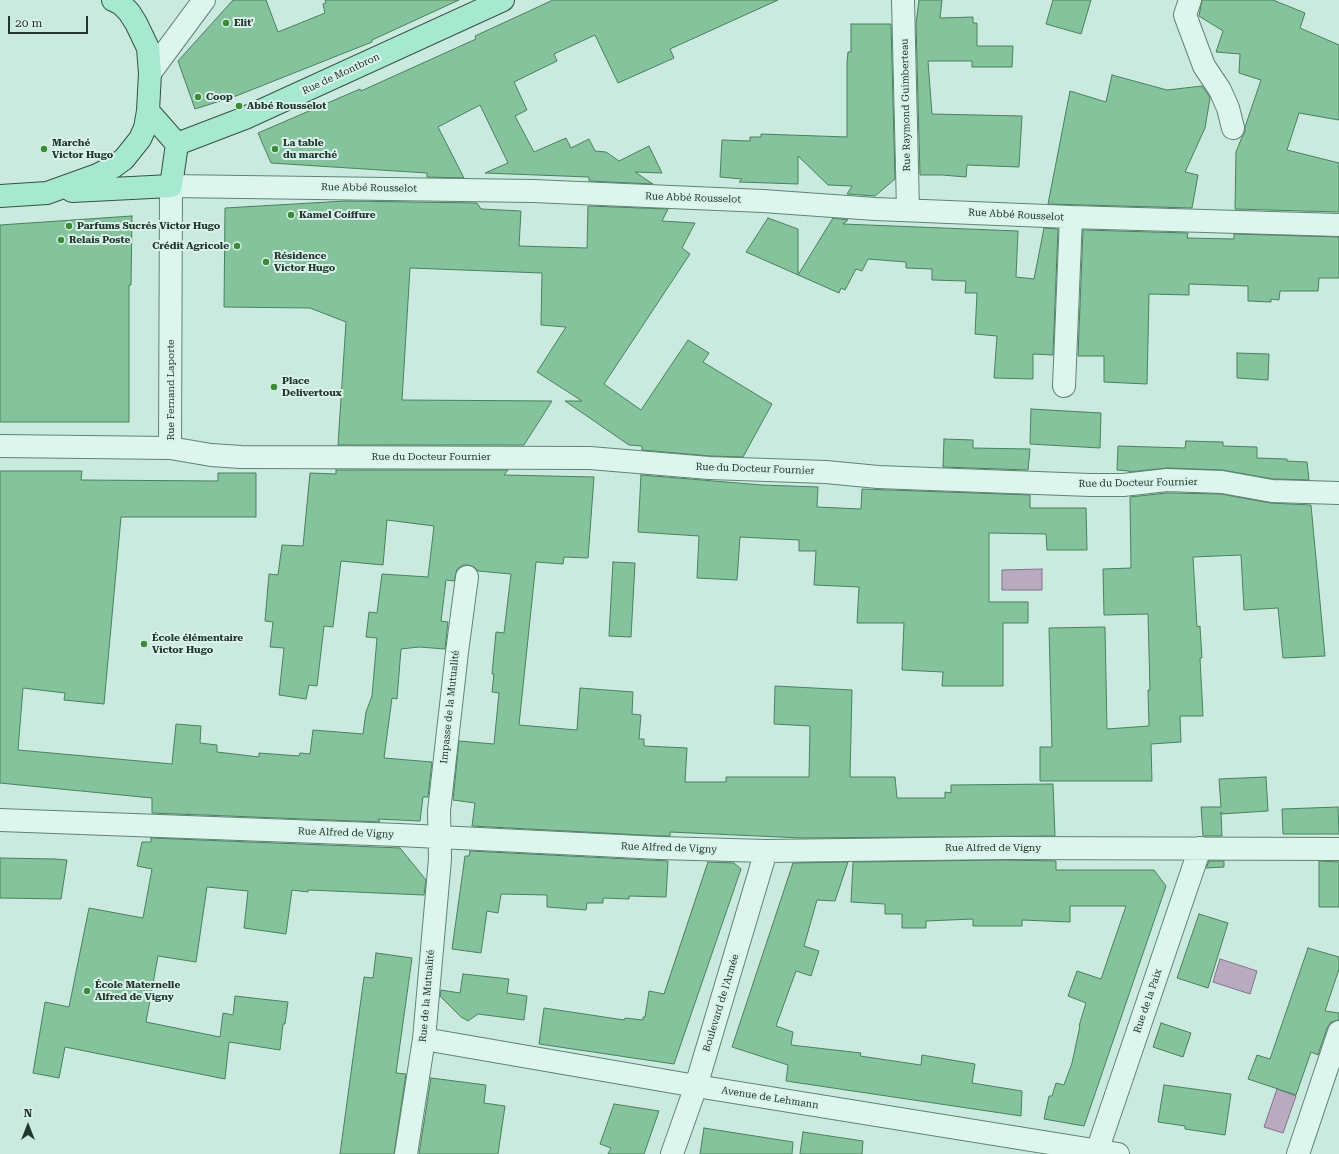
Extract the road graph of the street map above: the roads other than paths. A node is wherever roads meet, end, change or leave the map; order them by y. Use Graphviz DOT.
graph roads {
  1 [pos="113,0"];
  2 [pos="204,0"];
  3 [pos="503,0"];
  4 [pos="903,0"];
  5 [pos="1190,0"];
  6 [pos="150,73"];
  7 [pos="148,111"];
  8 [pos="1233,128"];
  9 [pos="177,144"];
  10 [pos="171,186"];
  11 [pos="46,193"];
  12 [pos="0,196"];
  13 [pos="908,210"];
  14 [pos="1071,217"];
  15 [pos="1339,225"];
  16 [pos="1064,386"];
  17 [pos="0,446"];
  18 [pos="170,448"];
  19 [pos="1339,493"];
  20 [pos="467,577"];
  21 [pos="0,820"];
  22 [pos="439,837"];
  23 [pos="1200,848"];
  24 [pos="1339,849"];
  25 [pos="766,851"];
  26 [pos="1339,1032"];
  27 [pos="424,1039"];
  28 [pos="696,1086"];
  29 [pos="1104,1153"];
  30 [pos="406,1154"];
  31 [pos="672,1154"];
  32 [pos="1298,1154"];
  1 -- 6 [label="main road"];
  2 -- 6 [label="street"];
  3 -- 9 [label="main road, Rue de Montbron"];
  4 -- 13 [label="street, Rue Raymond Guimberteau"];
  5 -- 8 [label="street"];
  6 -- 7 [label="main road"];
  7 -- 9 [label="main road"];
  7 -- 11 [label="main road"];
  9 -- 10 [label="main road"];
  10 -- 11 [label="main road, Rue Abbé Rousselot"];
  10 -- 13 [label="street, Rue Abbé Rousselot"];
  10 -- 18 [label="street, Rue Fernand Laporte"];
  11 -- 12 [label="main road, Rue Abbé Rousselot"];
  13 -- 14 [label="street, Rue Abbé Rousselot"];
  14 -- 15 [label="street, Rue Abbé Rousselot"];
  14 -- 16 [label="street"];
  17 -- 18 [label="street, Rue Fernand Laporte"];
  18 -- 19 [label="street, Rue du Docteur Fournier"];
  20 -- 22 [label="street, Impasse de la Mutualité"];
  21 -- 22 [label="street, Rue Alfred de Vigny"];
  22 -- 25 [label="street, Rue Alfred de Vigny"];
  22 -- 27 [label="street, Rue de la Mutualité"];
  23 -- 24 [label="street, Rue Alfred de Vigny"];
  23 -- 25 [label="street, Rue Alfred de Vigny"];
  23 -- 29 [label="street, Rue de la Paix"];
  25 -- 28 [label="street, Boulevard de l'Armée"];
  26 -- 32 [label="street"];
  27 -- 28 [label="street, Avenue de Lehmann"];
  27 -- 30 [label="street, Rue de la Mutualité"];
  28 -- 29 [label="street, Avenue de Lehmann"];
  28 -- 31 [label="street, Boulevard de l'Armée"];
}
